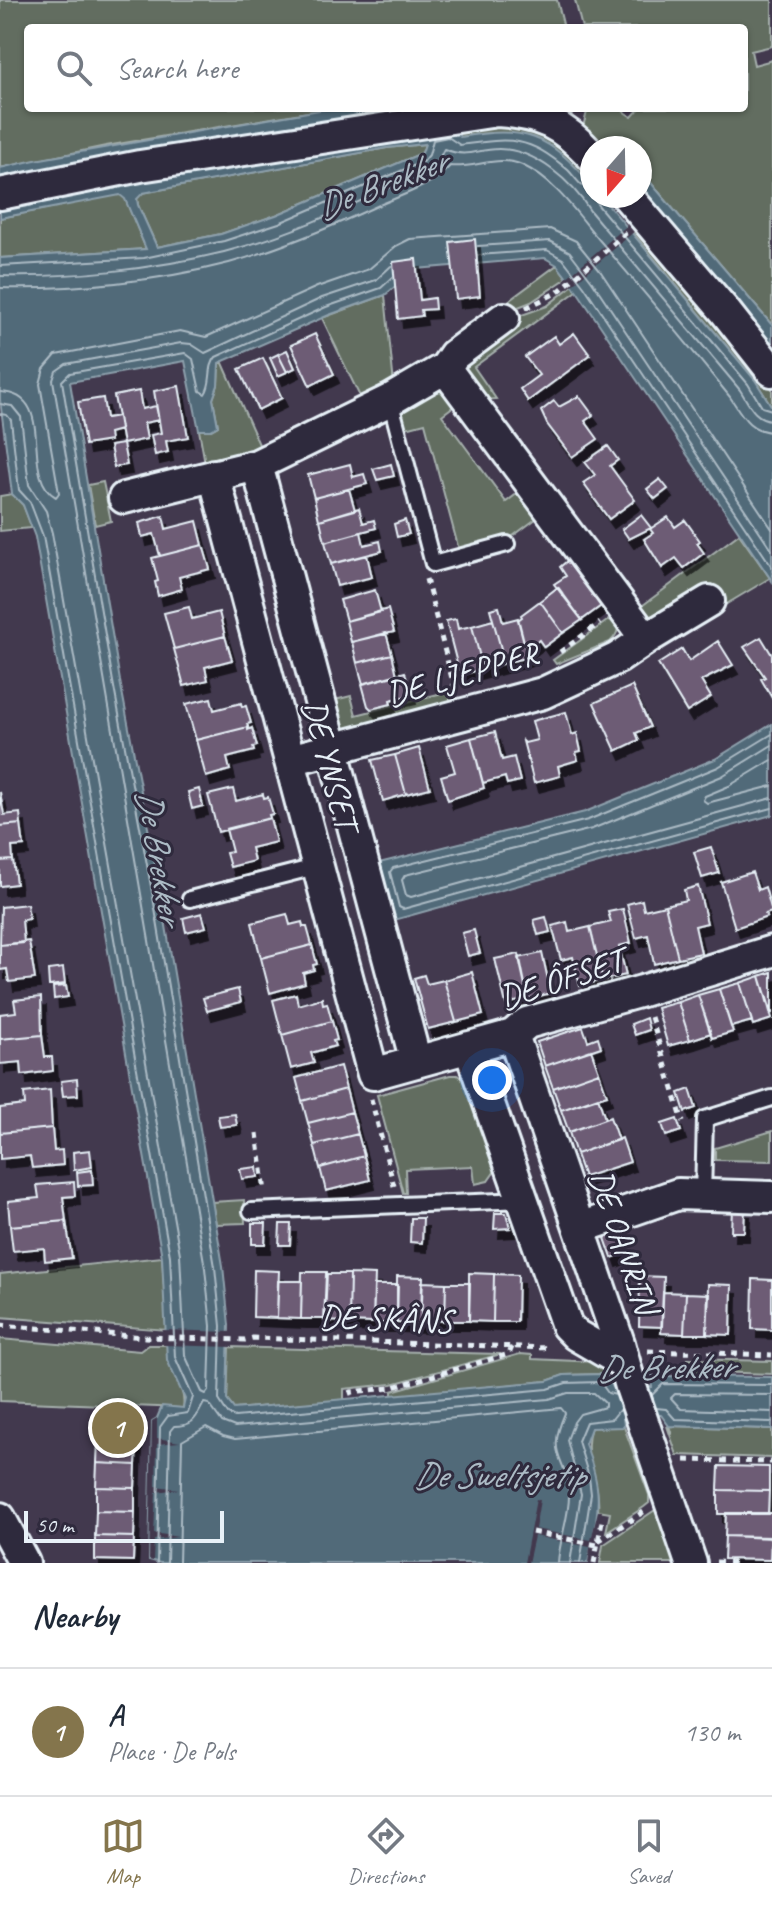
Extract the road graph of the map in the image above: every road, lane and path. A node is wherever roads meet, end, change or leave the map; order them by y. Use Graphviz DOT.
graph roads {
  1 [pos="491,112"];
  2 [pos="520,112"];
  3 [pos="580,146"];
  4 [pos="0,194"];
  5 [pos="631,210"];
  6 [pos="558,292"];
  7 [pos="504,318"];
  8 [pos="445,368"];
  9 [pos="772,371"];
  10 [pos="390,400"];
  11 [pos="257,465"];
  12 [pos="214,475"];
  13 [pos="124,498"];
  14 [pos="507,544"];
  15 [pos="433,564"];
  16 [pos="709,601"];
  17 [pos="646,639"];
  18 [pos="461,714"];
  19 [pos="333,749"];
  20 [pos="290,760"];
  21 [pos="319,866"];
  22 [pos="190,899"];
  23 [pos="772,951"];
  24 [pos="642,991"];
  25 [pos="513,1035"];
  26 [pos="469,1047"];
  27 [pos="416,1062"];
  28 [pos="373,1074"];
  29 [pos="772,1098"];
  30 [pos="705,1119"];
  31 [pos="257,1133"];
  32 [pos="703,1195"];
  33 [pos="772,1197"];
  34 [pos="523,1200"];
  35 [pos="399,1205"];
  36 [pos="251,1211"];
  37 [pos="268,1211"];
  38 [pos="580,1228"];
  39 [pos="0,1325"];
  40 [pos="512,1347"];
  41 [pos="772,1355"];
  42 [pos="620,1362"];
  43 [pos="352,1395"];
  44 [pos="656,1459"];
  45 [pos="772,1462"];
  46 [pos="603,1516"];
  47 [pos="0,1518"];
  48 [pos="532,1532"];
  49 [pos="605,1536"];
  50 [pos="598,1543"];
  51 [pos="715,1562"];
  52 [pos="24,1563"];
  53 [pos="594,1563"];
  54 [pos="691,1563"];
  55 [pos="739,1563"];
  1 -- 4 [label="street"];
  2 -- 3 [label="street"];
  5 -- 6 [label="path"];
  5 -- 9 [label="street"];
  7 -- 8 [label="street"];
  8 -- 10 [label="street"];
  8 -- 17 [label="street"];
  10 -- 11 [label="street"];
  10 -- 15 [label="lane"];
  11 -- 12 [label="street"];
  11 -- 19 [label="street, DE YNSET"];
  12 -- 13 [label="street"];
  12 -- 20 [label="street, DE YNSET"];
  14 -- 15 [label="lane"];
  15 -- 18 [label="path"];
  16 -- 17 [label="street, DE LJEPPER"];
  17 -- 18 [label="street, DE LJEPPER"];
  18 -- 19 [label="street, DE LJEPPER"];
  19 -- 20 [label="street, DE LJEPPER"];
  19 -- 27 [label="street, DE YNSET"];
  20 -- 21 [label="street, DE YNSET"];
  21 -- 22 [label="lane"];
  21 -- 28 [label="street, DE YNSET"];
  23 -- 24 [label="street, DE ÔFSET"];
  24 -- 25 [label="street, DE ÔFSET"];
  24 -- 30 [label="path"];
  25 -- 26 [label="street, DE ÔFSET"];
  25 -- 38 [label="street, DE OANRIN"];
  26 -- 27 [label="street, DE ÔFSET"];
  26 -- 34 [label="street"];
  27 -- 28 [label="street, DE ÔFSET"];
  28 -- 35 [label="path"];
  29 -- 30 [label="lane"];
  30 -- 32 [label="lane"];
  31 -- 37 [label="path"];
  32 -- 33 [label="street"];
  32 -- 38 [label="street"];
  34 -- 35 [label="lane"];
  34 -- 42 [label="street"];
  35 -- 37 [label="lane"];
  36 -- 37 [label="lane"];
  38 -- 42 [label="street, DE OANRIN"];
  39 -- 40 [label="path, DE SKÂNS"];
  40 -- 42 [label="path, DE SKÂNS"];
  40 -- 43 [label="path"];
  41 -- 42 [label="path, DE SKÂNS"];
  42 -- 44 [label="street, DE OANRIN"];
  44 -- 45 [label="path"];
  44 -- 54 [label="street, DE OANRIN"];
  46 -- 50 [label="path"];
  47 -- 52 [label="street"];
  48 -- 50 [label="path"];
  49 -- 50 [label="path"];
  50 -- 53 [label="path"];
  51 -- 55 [label="path"];
}
